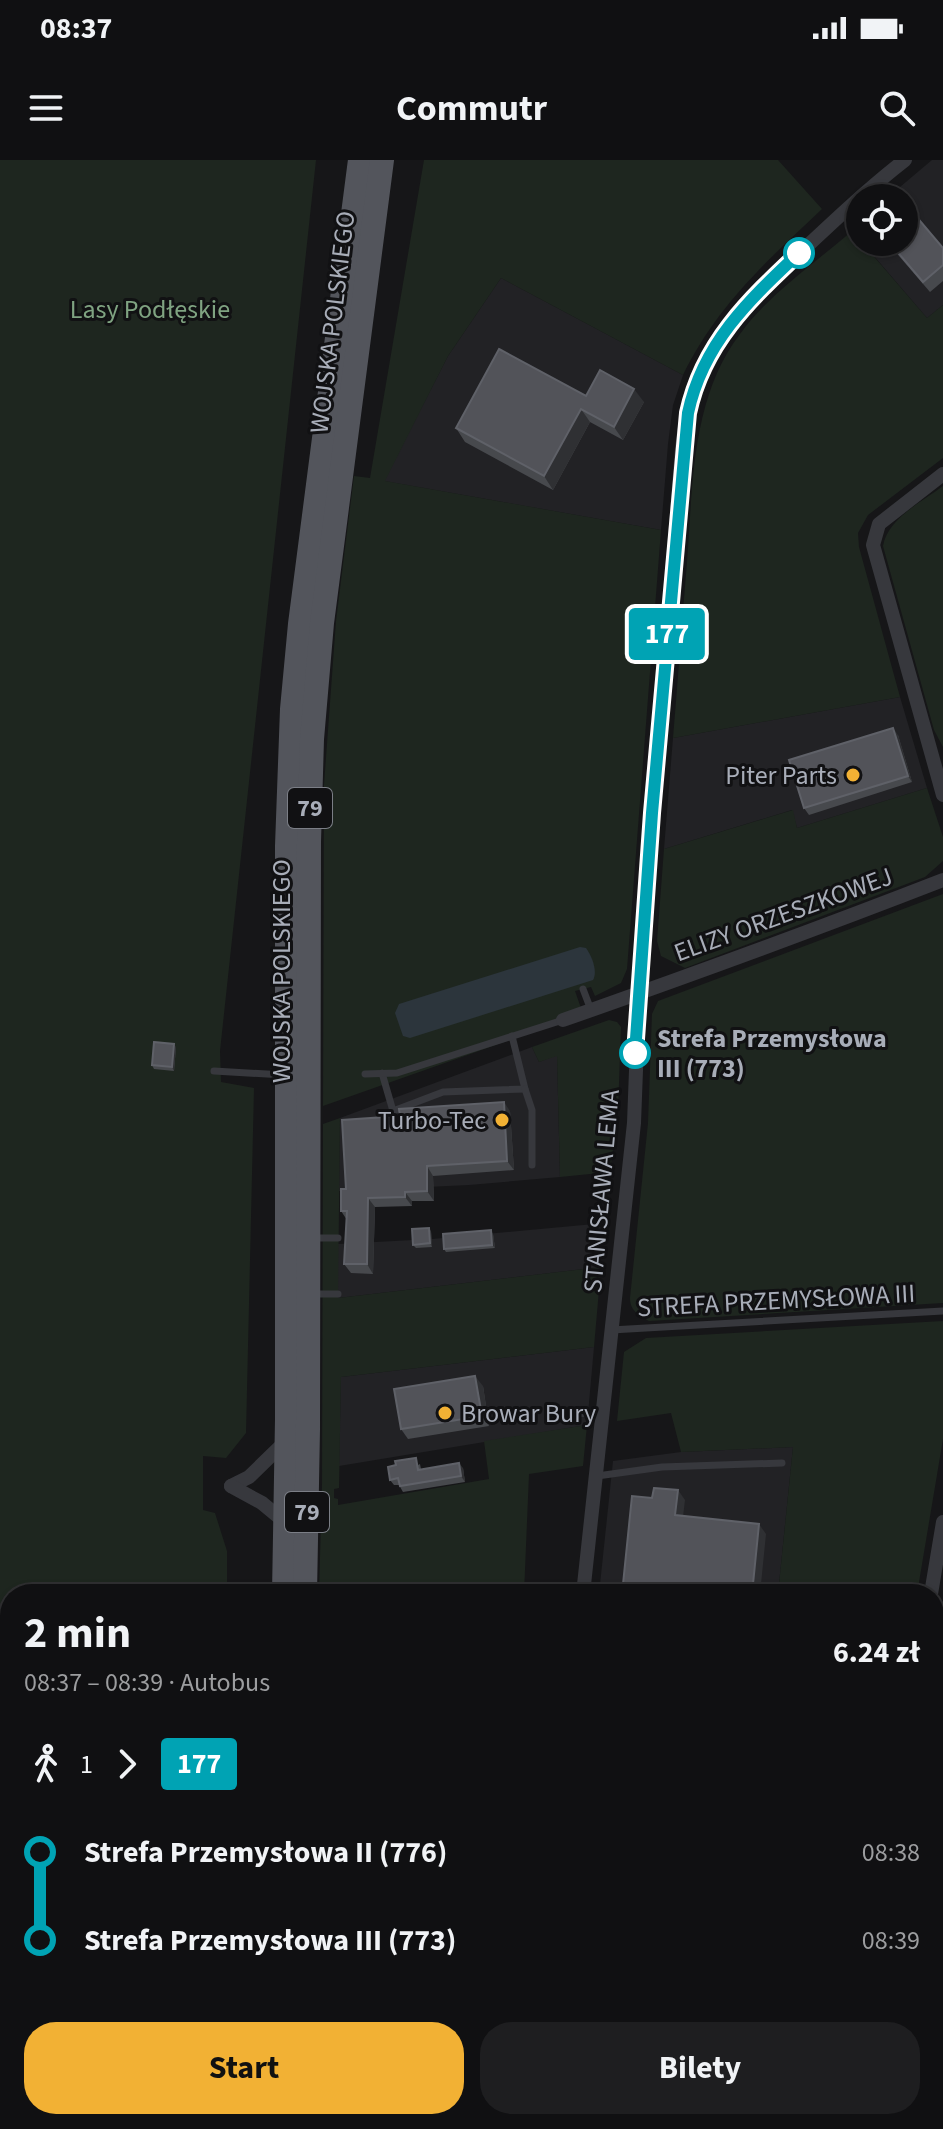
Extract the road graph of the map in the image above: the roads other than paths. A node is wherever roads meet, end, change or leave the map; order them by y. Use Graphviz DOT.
graph roads {
  1 [pos="360,160"];
  2 [pos="382,160"];
  3 [pos="905,160"];
  4 [pos="943,474"];
  5 [pos="943,795"];
  6 [pos="943,880"];
  7 [pos="583,989"];
  8 [pos="639,991"];
  9 [pos="591,1010"];
  10 [pos="563,1020"];
  11 [pos="512,1036"];
  12 [pos="214,1071"];
  13 [pos="382,1073"];
  14 [pos="365,1074"];
  15 [pos="287,1075"];
  16 [pos="525,1089"];
  17 [pos="532,1165"];
  18 [pos="309,1238"];
  19 [pos="338,1238"];
  20 [pos="309,1294"];
  21 [pos="338,1294"];
  22 [pos="943,1311"];
  23 [pos="611,1330"];
  24 [pos="602,1413"];
  25 [pos="553,1414"];
  26 [pos="287,1440"];
  27 [pos="782,1463"];
  28 [pos="595,1476"];
  29 [pos="943,1522"];
  30 [pos="286,1523"];
  31 [pos="284,1584"];
  32 [pos="305,1584"];
  33 [pos="584,1584"];
  34 [pos="933,1584"];
  1 -- 15 [label="main road, WOJSKA POLSKIEGO / 79"];
  2 -- 18 [label="main road, WOJSKA POLSKIEGO / 79"];
  3 -- 8 [label="street, STANISŁAWA LEMA"];
  4 -- 5 [label="street"];
  6 -- 8 [label="street, ELIZY ORZESZKOWEJ"];
  7 -- 9 [label="lane"];
  8 -- 9 [label="street, ELIZY ORZESZKOWEJ"];
  8 -- 23 [label="street, STANISŁAWA LEMA"];
  9 -- 10 [label="street, ELIZY ORZESZKOWEJ"];
  10 -- 11 [label="lane, ELIZY ORZESZKOWEJ"];
  11 -- 13 [label="lane, ELIZY ORZESZKOWEJ"];
  11 -- 16 [label="lane"];
  12 -- 15 [label="lane"];
  13 -- 14 [label="lane, ELIZY ORZESZKOWEJ"];
  13 -- 16 [label="lane"];
  15 -- 26 [label="main road, WOJSKA POLSKIEGO / 79"];
  16 -- 17 [label="lane"];
  18 -- 19 [label="lane"];
  18 -- 20 [label="main road, WOJSKA POLSKIEGO / 79"];
  20 -- 21 [label="lane"];
  20 -- 32 [label="main road, WOJSKA POLSKIEGO / 79"];
  22 -- 23 [label="lane, STREFA PRZEMYSŁOWA III"];
  23 -- 24 [label="street, STANISŁAWA LEMA"];
  24 -- 25 [label="lane"];
  24 -- 28 [label="street, STANISŁAWA LEMA"];
  26 -- 30 [label="main road, WOJSKA POLSKIEGO / 79"];
  26 -- 30 [label="street"];
  27 -- 28 [label="lane"];
  28 -- 33 [label="street, STANISŁAWA LEMA"];
  29 -- 34 [label="street"];
  30 -- 31 [label="main road, WOJSKA POLSKIEGO / 79"];
}
